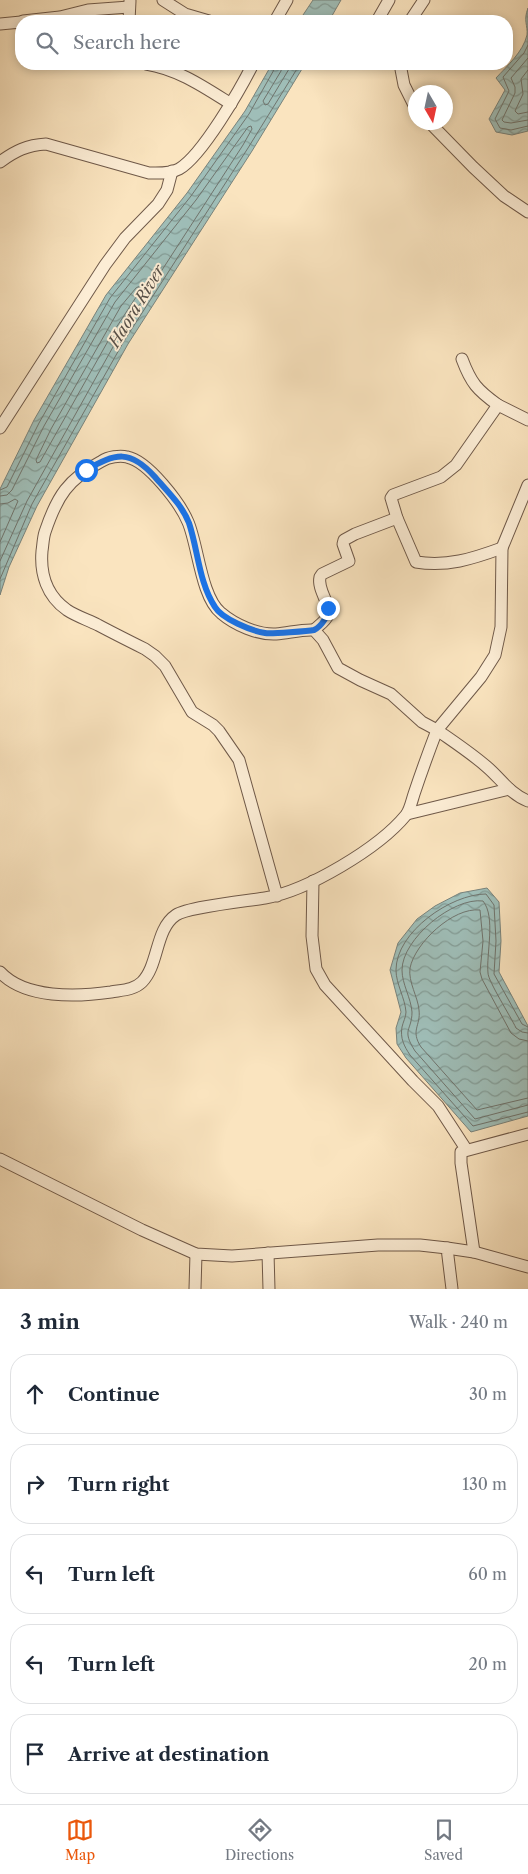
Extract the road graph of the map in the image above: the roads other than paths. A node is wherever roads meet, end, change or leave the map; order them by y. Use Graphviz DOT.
graph roads {
  1 [pos="163,0"];
  2 [pos="287,0"];
  3 [pos="389,0"];
  4 [pos="424,0"];
  5 [pos="130,4"];
  6 [pos="70,15"];
  7 [pos="188,15"];
  8 [pos="278,15"];
  9 [pos="380,15"];
  10 [pos="414,15"];
  11 [pos="15,22"];
  12 [pos="0,24"];
  13 [pos="168,70"];
  14 [pos="249,70"];
  15 [pos="401,70"];
  16 [pos="408,93"];
  17 [pos="231,104"];
  18 [pos="437,130"];
  19 [pos="0,162"];
  20 [pos="172,171"];
  21 [pos="528,212"];
  22 [pos="462,359"];
  23 [pos="498,405"];
  24 [pos="528,420"];
  25 [pos="0,428"];
  26 [pos="528,485"];
  27 [pos="397,518"];
  28 [pos="502,548"];
  29 [pos="314,630"];
  30 [pos="436,730"];
  31 [pos="509,789"];
  32 [pos="528,801"];
  33 [pos="407,814"];
  34 [pos="313,881"];
  35 [pos="277,896"];
  36 [pos="0,972"];
  37 [pos="528,1134"];
  38 [pos="466,1149"];
  39 [pos="0,1159"];
  40 [pos="13,1166"];
  41 [pos="0,1169"];
  42 [pos="447,1248"];
  43 [pos="474,1252"];
  44 [pos="268,1253"];
  45 [pos="196,1254"];
  46 [pos="528,1267"];
  47 [pos="195,1289"];
  48 [pos="269,1289"];
  49 [pos="452,1289"];
  1 -- 7 [label="street"];
  2 -- 8 [label="street"];
  3 -- 9 [label="street"];
  4 -- 10 [label="street"];
  5 -- 6 [label="street"];
  11 -- 12 [label="street"];
  13 -- 17 [label="street"];
  14 -- 17 [label="street"];
  15 -- 16 [label="street"];
  17 -- 20 [label="street"];
  18 -- 21 [label="street"];
  19 -- 20 [label="street"];
  20 -- 25 [label="street"];
  22 -- 23 [label="street"];
  23 -- 24 [label="street"];
  23 -- 27 [label="street"];
  26 -- 28 [label="street"];
  27 -- 28 [label="street"];
  27 -- 29 [label="street"];
  28 -- 30 [label="street"];
  29 -- 30 [label="street"];
  29 -- 35 [label="street"];
  30 -- 31 [label="street"];
  30 -- 33 [label="street"];
  31 -- 32 [label="street"];
  31 -- 33 [label="street"];
  33 -- 34 [label="street"];
  34 -- 35 [label="street"];
  34 -- 38 [label="street"];
  35 -- 36 [label="street"];
  37 -- 38 [label="street"];
  38 -- 43 [label="street"];
  39 -- 40 [label="street"];
  40 -- 41 [label="street"];
  40 -- 45 [label="street"];
  42 -- 43 [label="street"];
  42 -- 44 [label="street"];
  42 -- 49 [label="street"];
  43 -- 46 [label="street"];
  44 -- 45 [label="street"];
  44 -- 48 [label="street"];
  45 -- 47 [label="street"];
}
